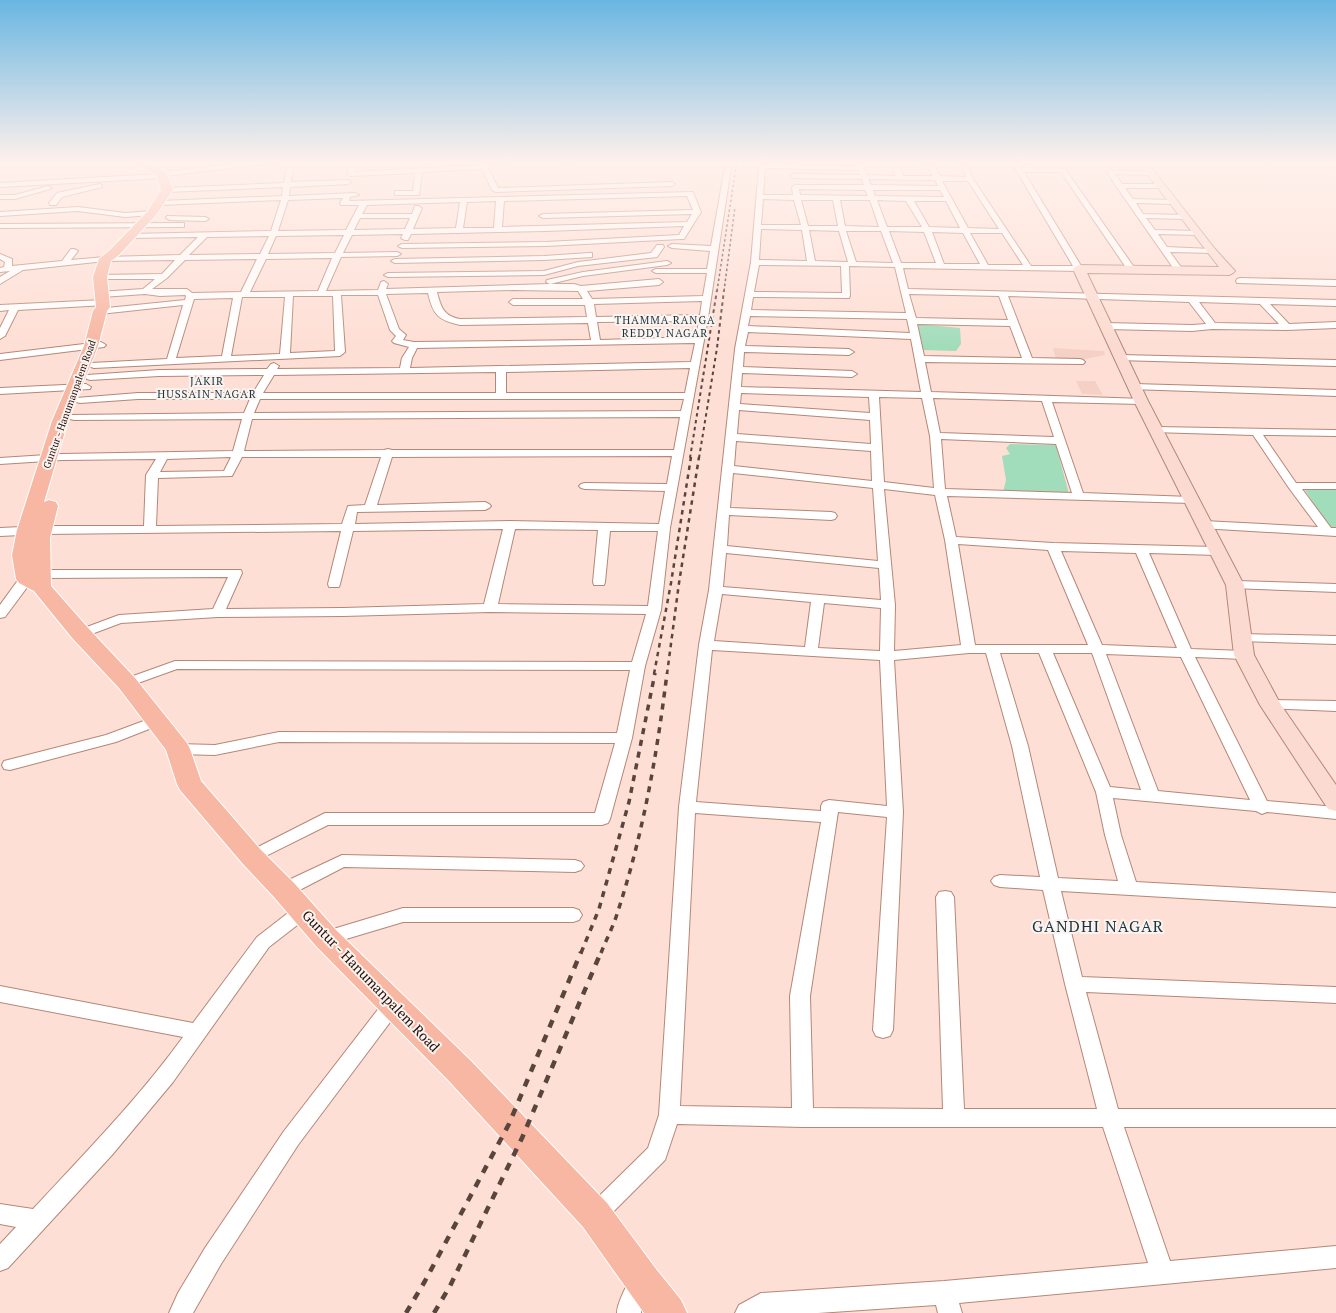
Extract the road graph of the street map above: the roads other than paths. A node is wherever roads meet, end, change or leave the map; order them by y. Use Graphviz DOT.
graph roads {
  1 [pos="83,222"];
  2 [pos="144,222"];
  3 [pos="166,222"];
  4 [pos="277,222"];
  5 [pos="355,222"];
  6 [pos="412,222"];
  7 [pos="460,222"];
  8 [pos="499,222"];
  9 [pos="543,222"];
  10 [pos="720,222"];
  11 [pos="758,222"];
  12 [pos="803,222"];
  13 [pos="841,222"];
  14 [pos="882,222"];
  15 [pos="923,222"];
  16 [pos="961,222"];
  17 [pos="998,222"];
  18 [pos="1050,222"];
  19 [pos="1099,222"];
  20 [pos="1145,222"];
  21 [pos="1189,222"];
  22 [pos="690,224"];
  23 [pos="181,225"];
  24 [pos="758,227"];
  25 [pos="805,228"];
  26 [pos="544,229"];
  27 [pos="842,229"];
  28 [pos="459,230"];
  29 [pos="498,230"];
  30 [pos="885,230"];
  31 [pos="927,230"];
  32 [pos="408,231"];
  33 [pos="966,231"];
  34 [pos="1004,231"];
  35 [pos="0,232"];
  36 [pos="350,232"];
  37 [pos="1152,232"];
  38 [pos="274,233"];
  39 [pos="1198,233"];
  40 [pos="205,235"];
  41 [pos="130,236"];
  42 [pos="546,244"];
  43 [pos="402,246"];
  44 [pos="672,246"];
  45 [pos="716,249"];
  46 [pos="1164,249"];
  47 [pos="74,251"];
  48 [pos="1211,251"];
  49 [pos="147,252"];
  50 [pos="338,254"];
  51 [pos="0,256"];
  52 [pos="40,256"];
  53 [pos="110,256"];
  54 [pos="263,256"];
  55 [pos="396,257"];
  56 [pos="183,258"];
  57 [pos="544,258"];
  58 [pos="755,262"];
  59 [pos="667,263"];
  60 [pos="810,263"];
  61 [pos="64,264"];
  62 [pos="849,264"];
  63 [pos="898,265"];
  64 [pos="941,266"];
  65 [pos="35,267"];
  66 [pos="985,267"];
  67 [pos="1028,267"];
  68 [pos="22,268"];
  69 [pos="4,269"];
  70 [pos="1079,269"];
  71 [pos="1132,270"];
  72 [pos="1179,270"];
  73 [pos="710,271"];
  74 [pos="656,272"];
  75 [pos="544,273"];
  76 [pos="388,275"];
  77 [pos="164,276"];
  78 [pos="1234,276"];
  79 [pos="100,277"];
  80 [pos="0,282"];
  81 [pos="659,282"];
  82 [pos="1336,283"];
  83 [pos="521,287"];
  84 [pos="581,289"];
  85 [pos="432,290"];
  86 [pos="145,291"];
  87 [pos="904,291"];
  88 [pos="381,292"];
  89 [pos="322,293"];
  90 [pos="337,293"];
  91 [pos="289,294"];
  92 [pos="750,294"];
  93 [pos="1002,294"];
  94 [pos="241,295"];
  95 [pos="846,296"];
  96 [pos="1093,297"];
  97 [pos="707,298"];
  98 [pos="189,299"];
  99 [pos="1192,299"];
  100 [pos="1262,301"];
  101 [pos="513,302"];
  102 [pos="589,302"];
  103 [pos="1336,303"];
  104 [pos="103,305"];
  105 [pos="0,308"];
  106 [pos="15,308"];
  107 [pos="747,312"];
  108 [pos="847,315"];
  109 [pos="704,318"];
  110 [pos="912,318"];
  111 [pos="594,321"];
  112 [pos="1013,323"];
  113 [pos="1106,326"];
  114 [pos="1212,326"];
  115 [pos="1336,326"];
  116 [pos="1287,327"];
  117 [pos="744,329"];
  118 [pos="848,333"];
  119 [pos="0,336"];
  120 [pos="915,336"];
  121 [pos="700,340"];
  122 [pos="596,343"];
  123 [pos="414,345"];
  124 [pos="96,346"];
  125 [pos="740,349"];
  126 [pos="283,355"];
  127 [pos="0,357"];
  128 [pos="226,358"];
  129 [pos="1120,358"];
  130 [pos="920,359"];
  131 [pos="171,360"];
  132 [pos="1028,360"];
  133 [pos="1080,362"];
  134 [pos="851,363"];
  135 [pos="1336,363"];
  136 [pos="695,365"];
  137 [pos="501,369"];
  138 [pos="738,370"];
  139 [pos="404,371"];
  140 [pos="271,372"];
  141 [pos="85,383"];
  142 [pos="1134,387"];
  143 [pos="737,390"];
  144 [pos="0,391"];
  145 [pos="854,393"];
  146 [pos="1336,393"];
  147 [pos="874,394"];
  148 [pos="927,394"];
  149 [pos="501,396"];
  150 [pos="690,396"];
  151 [pos="256,397"];
  152 [pos="1046,398"];
  153 [pos="1141,401"];
  154 [pos="736,407"];
  155 [pos="686,414"];
  156 [pos="248,416"];
  157 [pos="74,417"];
  158 [pos="875,417"];
  159 [pos="1156,430"];
  160 [pos="1256,432"];
  161 [pos="1336,433"];
  162 [pos="935,436"];
  163 [pos="732,437"];
  164 [pos="1060,441"];
  165 [pos="876,448"];
  166 [pos="388,452"];
  167 [pos="679,453"];
  168 [pos="238,454"];
  169 [pos="164,455"];
  170 [pos="55,457"];
  171 [pos="0,461"];
  172 [pos="729,470"];
  173 [pos="152,475"];
  174 [pos="878,485"];
  175 [pos="584,486"];
  176 [pos="1293,486"];
  177 [pos="1336,486"];
  178 [pos="672,488"];
  179 [pos="940,492"];
  180 [pos="1079,497"];
  181 [pos="1191,500"];
  182 [pos="485,506"];
  183 [pos="370,508"];
  184 [pos="724,511"];
  185 [pos="831,516"];
  186 [pos="1204,525"];
  187 [pos="510,526"];
  188 [pos="347,527"];
  189 [pos="604,527"];
  190 [pos="664,528"];
  191 [pos="35,530"];
  192 [pos="150,530"];
  193 [pos="0,532"];
  194 [pos="1332,532"];
  195 [pos="951,540"];
  196 [pos="1053,547"];
  197 [pos="720,549"];
  198 [pos="1141,550"];
  199 [pos="1217,551"];
  200 [pos="885,565"];
  201 [pos="37,580"];
  202 [pos="599,582"];
  203 [pos="334,584"];
  204 [pos="1235,585"];
  205 [pos="1336,588"];
  206 [pos="716,590"];
  207 [pos="818,598"];
  208 [pos="888,605"];
  209 [pos="490,608"];
  210 [pos="654,610"];
  211 [pos="218,613"];
  212 [pos="0,614"];
  213 [pos="81,634"];
  214 [pos="1242,638"];
  215 [pos="1336,640"];
  216 [pos="706,645"];
  217 [pos="969,649"];
  218 [pos="1097,649"];
  219 [pos="992,650"];
  220 [pos="1045,650"];
  221 [pos="811,652"];
  222 [pos="1186,653"];
  223 [pos="1244,655"];
  224 [pos="887,656"];
  225 [pos="638,666"];
  226 [pos="127,683"];
  227 [pos="1271,705"];
  228 [pos="1336,706"];
  229 [pos="157,720"];
  230 [pos="624,738"];
  231 [pos="178,749"];
  232 [pos="10,765"];
  233 [pos="1330,784"];
  234 [pos="1104,792"];
  235 [pos="1152,797"];
  236 [pos="1336,802"];
  237 [pos="687,807"];
  238 [pos="1262,808"];
  239 [pos="895,812"];
  240 [pos="1336,813"];
  241 [pos="830,817"];
  242 [pos="252,857"];
  243 [pos="575,866"];
  244 [pos="1000,881"];
  245 [pos="1050,883"];
  246 [pos="1129,889"];
  247 [pos="284,890"];
  248 [pos="945,898"];
  249 [pos="1336,900"];
  250 [pos="303,911"];
  251 [pos="573,915"];
  252 [pos="326,938"];
  253 [pos="1074,984"];
  254 [pos="0,994"];
  255 [pos="1336,995"];
  256 [pos="393,1004"];
  257 [pos="883,1030"];
  258 [pos="197,1032"];
  259 [pos="669,1115"];
  260 [pos="954,1117"];
  261 [pos="1110,1117"];
  262 [pos="803,1118"];
  263 [pos="1336,1118"];
  264 [pos="0,1214"];
  265 [pos="595,1215"];
  266 [pos="38,1220"];
  267 [pos="1336,1257"];
  268 [pos="0,1260"];
  269 [pos="1163,1273"];
  270 [pos="636,1298"];
  271 [pos="947,1303"];
  272 [pos="181,1313"];
  273 [pos="668,1313"];
  274 [pos="747,1313"];
  1 -- 35 [label="street"];
  2 -- 41 [label="main road, Guntur - Hanumanpalem Road"];
  3 -- 23 [label="street"];
  4 -- 38 [label="street"];
  5 -- 36 [label="street"];
  6 -- 32 [label="street"];
  7 -- 28 [label="street"];
  8 -- 29 [label="street"];
  9 -- 26 [label="street"];
  10 -- 45 [label="street"];
  11 -- 24 [label="street"];
  12 -- 25 [label="street"];
  13 -- 27 [label="street"];
  14 -- 30 [label="street"];
  15 -- 31 [label="street"];
  16 -- 33 [label="street"];
  17 -- 34 [label="street"];
  18 -- 70 [label="street"];
  19 -- 71 [label="street"];
  20 -- 37 [label="street"];
  21 -- 39 [label="street"];
  22 -- 26 [label="street"];
  22 -- 42 [label="street"];
  24 -- 25 [label="street"];
  24 -- 58 [label="street"];
  25 -- 27 [label="street"];
  25 -- 60 [label="street"];
  26 -- 29 [label="street"];
  26 -- 42 [label="street"];
  27 -- 30 [label="street"];
  27 -- 62 [label="street"];
  28 -- 29 [label="street"];
  28 -- 32 [label="street"];
  30 -- 31 [label="street"];
  30 -- 63 [label="street"];
  31 -- 33 [label="street"];
  31 -- 64 [label="street"];
  32 -- 36 [label="street"];
  32 -- 43 [label="street"];
  33 -- 34 [label="street"];
  33 -- 66 [label="street"];
  34 -- 67 [label="street"];
  36 -- 38 [label="street"];
  36 -- 50 [label="street"];
  37 -- 39 [label="street"];
  37 -- 46 [label="street"];
  38 -- 40 [label="street"];
  38 -- 54 [label="street"];
  39 -- 48 [label="street"];
  40 -- 41 [label="street"];
  40 -- 56 [label="street"];
  41 -- 53 [label="main road, Guntur - Hanumanpalem Road"];
  42 -- 43 [label="street"];
  42 -- 57 [label="street"];
  43 -- 55 [label="street"];
  44 -- 45 [label="street"];
  45 -- 73 [label="street"];
  46 -- 48 [label="street"];
  46 -- 72 [label="street"];
  47 -- 61 [label="street"];
  48 -- 78 [label="street"];
  49 -- 53 [label="street"];
  50 -- 54 [label="street"];
  50 -- 55 [label="street"];
  50 -- 89 [label="street"];
  51 -- 69 [label="street"];
  52 -- 65 [label="street"];
  53 -- 56 [label="street"];
  53 -- 61 [label="street"];
  53 -- 79 [label="main road, Guntur - Hanumanpalem Road"];
  54 -- 56 [label="street"];
  54 -- 94 [label="street"];
  55 -- 57 [label="street"];
  55 -- 76 [label="street"];
  56 -- 77 [label="street"];
  57 -- 75 [label="street"];
  57 -- 75 [label="street"];
  58 -- 60 [label="street"];
  58 -- 92 [label="street"];
  59 -- 83 [label="street"];
  60 -- 62 [label="street"];
  61 -- 65 [label="street"];
  62 -- 63 [label="street"];
  62 -- 95 [label="street"];
  63 -- 64 [label="street"];
  63 -- 87 [label="street"];
  64 -- 66 [label="street"];
  65 -- 68 [label="street"];
  66 -- 67 [label="street"];
  67 -- 70 [label="street"];
  68 -- 69 [label="street"];
  68 -- 80 [label="street"];
  70 -- 71 [label="street"];
  70 -- 96 [label="street"];
  71 -- 72 [label="street"];
  72 -- 78 [label="street"];
  73 -- 74 [label="street"];
  73 -- 97 [label="street"];
  75 -- 76 [label="street"];
  75 -- 83 [label="street"];
  76 -- 88 [label="street"];
  77 -- 79 [label="street"];
  77 -- 86 [label="street"];
  78 -- 82 [label="street"];
  78 -- 100 [label="street"];
  79 -- 104 [label="main road, Guntur - Hanumanpalem Road"];
  81 -- 84 [label="street"];
  83 -- 84 [label="street"];
  83 -- 85 [label="street"];
  84 -- 102 [label="street"];
  85 -- 88 [label="street"];
  85 -- 111 [label="street"];
  86 -- 98 [label="street"];
  86 -- 104 [label="street"];
  87 -- 93 [label="street"];
  87 -- 110 [label="street"];
  88 -- 90 [label="street"];
  88 -- 123 [label="street"];
  89 -- 90 [label="street"];
  89 -- 91 [label="street"];
  90 -- 126 [label="street"];
  91 -- 94 [label="street"];
  91 -- 126 [label="street"];
  92 -- 95 [label="street"];
  92 -- 107 [label="street"];
  93 -- 96 [label="street"];
  93 -- 112 [label="street"];
  94 -- 98 [label="street"];
  94 -- 128 [label="street"];
  95 -- 108 [label="street"];
  96 -- 99 [label="street"];
  96 -- 113 [label="street"];
  97 -- 102 [label="street"];
  97 -- 109 [label="street"];
  98 -- 104 [label="street"];
  98 -- 131 [label="street"];
  99 -- 100 [label="street"];
  99 -- 114 [label="street"];
  100 -- 103 [label="street"];
  100 -- 116 [label="street"];
  101 -- 102 [label="street"];
  102 -- 111 [label="street"];
  104 -- 106 [label="street"];
  104 -- 124 [label="main road, Guntur - Hanumanpalem Road"];
  105 -- 106 [label="street"];
  106 -- 119 [label="street"];
  107 -- 108 [label="street"];
  107 -- 117 [label="street"];
  108 -- 110 [label="street"];
  108 -- 118 [label="street"];
  109 -- 111 [label="street"];
  109 -- 121 [label="street"];
  110 -- 112 [label="street"];
  110 -- 120 [label="street"];
  111 -- 122 [label="street"];
  112 -- 132 [label="street"];
  113 -- 114 [label="street"];
  113 -- 129 [label="street"];
  114 -- 116 [label="street"];
  115 -- 116 [label="street"];
  117 -- 118 [label="street"];
  117 -- 125 [label="street"];
  118 -- 120 [label="street"];
  118 -- 134 [label="street"];
  120 -- 130 [label="street"];
  121 -- 122 [label="street"];
  121 -- 136 [label="street"];
  122 -- 123 [label="street"];
  123 -- 139 [label="street"];
  124 -- 127 [label="street"];
  124 -- 141 [label="main road, Guntur - Hanumanpalem Road"];
  124 -- 141 [label="main road, Guntur - Hanumanpalem Road"];
  125 -- 134 [label="street"];
  125 -- 138 [label="street"];
  126 -- 128 [label="street"];
  126 -- 140 [label="street"];
  128 -- 131 [label="street"];
  129 -- 135 [label="street"];
  129 -- 142 [label="street"];
  130 -- 132 [label="street"];
  130 -- 148 [label="street"];
  131 -- 141 [label="street"];
  132 -- 133 [label="street"];
  134 -- 138 [label="street"];
  134 -- 145 [label="street"];
  136 -- 137 [label="street"];
  136 -- 150 [label="street"];
  137 -- 139 [label="street"];
  137 -- 149 [label="street"];
  138 -- 143 [label="street"];
  139 -- 140 [label="street"];
  140 -- 141 [label="street"];
  140 -- 151 [label="street"];
  141 -- 144 [label="street"];
  141 -- 151 [label="street"];
  141 -- 157 [label="main road, Guntur - Hanumanpalem Road"];
  141 -- 170 [label="main road, Guntur - Hanumanpalem Road"];
  142 -- 146 [label="street"];
  142 -- 153 [label="street"];
  143 -- 145 [label="street"];
  143 -- 154 [label="street"];
  145 -- 147 [label="street"];
  147 -- 148 [label="street"];
  147 -- 158 [label="street"];
  148 -- 152 [label="street"];
  148 -- 162 [label="street"];
  149 -- 150 [label="street"];
  149 -- 151 [label="street"];
  150 -- 155 [label="street"];
  151 -- 156 [label="street"];
  152 -- 153 [label="street"];
  152 -- 164 [label="street"];
  153 -- 159 [label="street"];
  154 -- 158 [label="street"];
  154 -- 163 [label="street"];
  155 -- 156 [label="street"];
  155 -- 167 [label="street"];
  156 -- 157 [label="street"];
  156 -- 168 [label="street"];
  157 -- 170 [label="main road, Guntur - Hanumanpalem Road"];
  158 -- 165 [label="street"];
  159 -- 160 [label="street"];
  159 -- 181 [label="street"];
  160 -- 161 [label="street"];
  160 -- 176 [label="street"];
  162 -- 164 [label="street"];
  162 -- 179 [label="street"];
  163 -- 165 [label="street"];
  163 -- 172 [label="street"];
  164 -- 180 [label="street"];
  165 -- 174 [label="street"];
  166 -- 167 [label="street"];
  166 -- 168 [label="street"];
  166 -- 183 [label="street"];
  167 -- 178 [label="street"];
  168 -- 169 [label="street"];
  168 -- 173 [label="street"];
  169 -- 170 [label="street"];
  169 -- 173 [label="street"];
  170 -- 171 [label="street"];
  170 -- 191 [label="main road, Guntur - Hanumanpalem Road"];
  172 -- 174 [label="street"];
  172 -- 184 [label="street"];
  173 -- 192 [label="street"];
  174 -- 179 [label="street"];
  174 -- 200 [label="street"];
  175 -- 178 [label="street"];
  176 -- 177 [label="street"];
  176 -- 194 [label="street"];
  178 -- 190 [label="street"];
  179 -- 180 [label="street"];
  179 -- 195 [label="street"];
  180 -- 181 [label="street"];
  181 -- 186 [label="street"];
  182 -- 183 [label="street"];
  183 -- 188 [label="street"];
  184 -- 185 [label="street"];
  184 -- 197 [label="street"];
  186 -- 194 [label="street"];
  186 -- 199 [label="street"];
  187 -- 188 [label="street"];
  187 -- 189 [label="street"];
  187 -- 209 [label="street"];
  188 -- 192 [label="street"];
  188 -- 203 [label="street"];
  189 -- 190 [label="street"];
  189 -- 202 [label="street"];
  190 -- 210 [label="street"];
  191 -- 192 [label="street"];
  191 -- 193 [label="street"];
  191 -- 201 [label="main road, Guntur - Hanumanpalem Road"];
  195 -- 196 [label="street"];
  195 -- 217 [label="street"];
  196 -- 198 [label="street"];
  196 -- 218 [label="street"];
  197 -- 200 [label="street"];
  197 -- 206 [label="street"];
  198 -- 199 [label="street"];
  198 -- 222 [label="street"];
  199 -- 204 [label="street"];
  200 -- 208 [label="street"];
  201 -- 211 [label="street"];
  201 -- 212 [label="street"];
  201 -- 213 [label="main road, Guntur - Hanumanpalem Road"];
  204 -- 205 [label="street"];
  204 -- 214 [label="street"];
  206 -- 207 [label="street"];
  206 -- 216 [label="street"];
  207 -- 208 [label="street"];
  207 -- 221 [label="street"];
  208 -- 224 [label="street"];
  209 -- 210 [label="street"];
  209 -- 211 [label="street"];
  210 -- 225 [label="street"];
  211 -- 213 [label="street"];
  213 -- 226 [label="main road, Guntur - Hanumanpalem Road"];
  214 -- 215 [label="street"];
  214 -- 223 [label="street"];
  216 -- 221 [label="street"];
  216 -- 237 [label="street"];
  217 -- 219 [label="street"];
  217 -- 224 [label="street"];
  218 -- 220 [label="street"];
  218 -- 222 [label="street"];
  218 -- 235 [label="street"];
  219 -- 220 [label="street"];
  219 -- 245 [label="street"];
  220 -- 234 [label="street"];
  221 -- 224 [label="street"];
  222 -- 223 [label="street"];
  222 -- 238 [label="street"];
  223 -- 227 [label="street"];
  224 -- 239 [label="street"];
  225 -- 226 [label="street"];
  225 -- 230 [label="street"];
  226 -- 229 [label="main road, Guntur - Hanumanpalem Road"];
  227 -- 228 [label="street"];
  227 -- 233 [label="street"];
  229 -- 231 [label="main road, Guntur - Hanumanpalem Road"];
  229 -- 232 [label="street"];
  230 -- 231 [label="street"];
  230 -- 242 [label="street"];
  231 -- 242 [label="main road, Guntur - Hanumanpalem Road"];
  233 -- 236 [label="street"];
  234 -- 235 [label="street"];
  234 -- 246 [label="street"];
  235 -- 238 [label="street"];
  237 -- 241 [label="street"];
  237 -- 259 [label="street"];
  238 -- 240 [label="street"];
  239 -- 241 [label="street"];
  239 -- 257 [label="street"];
  241 -- 262 [label="street"];
  242 -- 247 [label="main road, Guntur - Hanumanpalem Road"];
  243 -- 247 [label="street"];
  244 -- 245 [label="street"];
  245 -- 246 [label="street"];
  245 -- 253 [label="street"];
  246 -- 249 [label="street"];
  247 -- 250 [label="main road, Guntur - Hanumanpalem Road"];
  248 -- 260 [label="street"];
  250 -- 252 [label="main road, Guntur - Hanumanpalem Road"];
  250 -- 258 [label="street"];
  251 -- 252 [label="street"];
  252 -- 256 [label="main road, Guntur - Hanumanpalem Road"];
  253 -- 255 [label="street"];
  253 -- 261 [label="street"];
  254 -- 258 [label="street"];
  256 -- 265 [label="main road, Guntur - Hanumanpalem Road"];
  256 -- 272 [label="street"];
  258 -- 266 [label="street"];
  259 -- 262 [label="street"];
  259 -- 265 [label="street"];
  260 -- 261 [label="street"];
  260 -- 262 [label="street"];
  261 -- 263 [label="street"];
  261 -- 269 [label="street"];
  264 -- 266 [label="street"];
  265 -- 270 [label="main road, Guntur - Hanumanpalem Road"];
  266 -- 268 [label="street"];
  267 -- 269 [label="street"];
  269 -- 271 [label="street"];
  270 -- 273 [label="main road, Guntur - Hanumanpalem Road"];
  271 -- 274 [label="street"];
}
